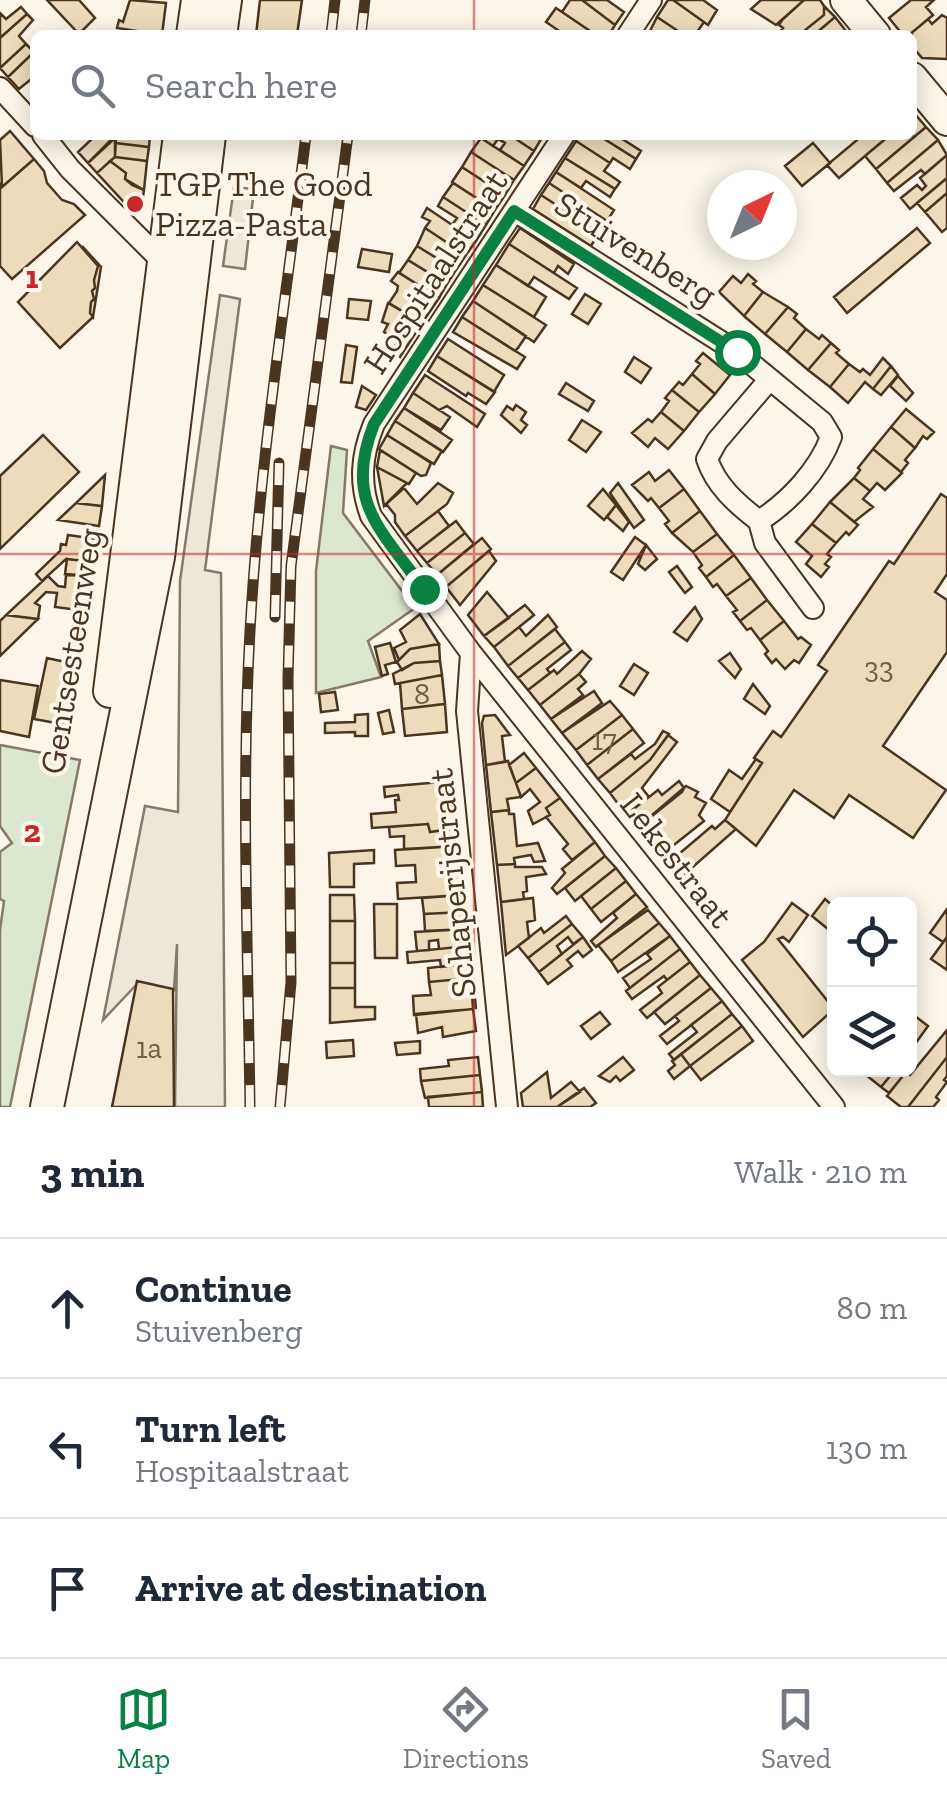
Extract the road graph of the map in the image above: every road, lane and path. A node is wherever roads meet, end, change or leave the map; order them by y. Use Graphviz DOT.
graph roads {
  1 [pos="198,0"];
  2 [pos="224,0"];
  3 [pos="651,0"];
  4 [pos="846,0"];
  5 [pos="194,30"];
  6 [pos="221,30"];
  7 [pos="631,30"];
  8 [pos="872,30"];
  9 [pos="917,82"];
  10 [pos="0,88"];
  11 [pos="942,104"];
  12 [pos="30,121"];
  13 [pos="47,140"];
  14 [pos="180,140"];
  15 [pos="209,140"];
  16 [pos="561,140"];
  17 [pos="514,211"];
  18 [pos="178,264"];
  19 [pos="769,380"];
  20 [pos="759,521"];
  21 [pos="813,608"];
  22 [pos="471,653"];
  23 [pos="27,1107"];
  24 [pos="47,1107"];
  25 [pos="508,1107"];
  26 [pos="834,1107"];
  1 -- 5 [label="main road"];
  2 -- 6 [label="main road"];
  3 -- 7 [label="street"];
  4 -- 8 [label="street"];
  9 -- 11 [label="street"];
  10 -- 12 [label="street"];
  13 -- 18 [label="street"];
  14 -- 18 [label="main road"];
  15 -- 18 [label="main road"];
  16 -- 17 [label="street, Hospitaalstraat"];
  17 -- 19 [label="street, Stuivenberg"];
  17 -- 22 [label="street, Hospitaalstraat"];
  18 -- 23 [label="main road, Gentsesteenweg"];
  18 -- 24 [label="main road, Gentsesteenweg"];
  19 -- 20 [label="street"];
  19 -- 20 [label="street, Stuivenberg"];
  20 -- 21 [label="street"];
  22 -- 25 [label="street, Schaperijstraat"];
  22 -- 26 [label="street, Lekestraat"];
}
